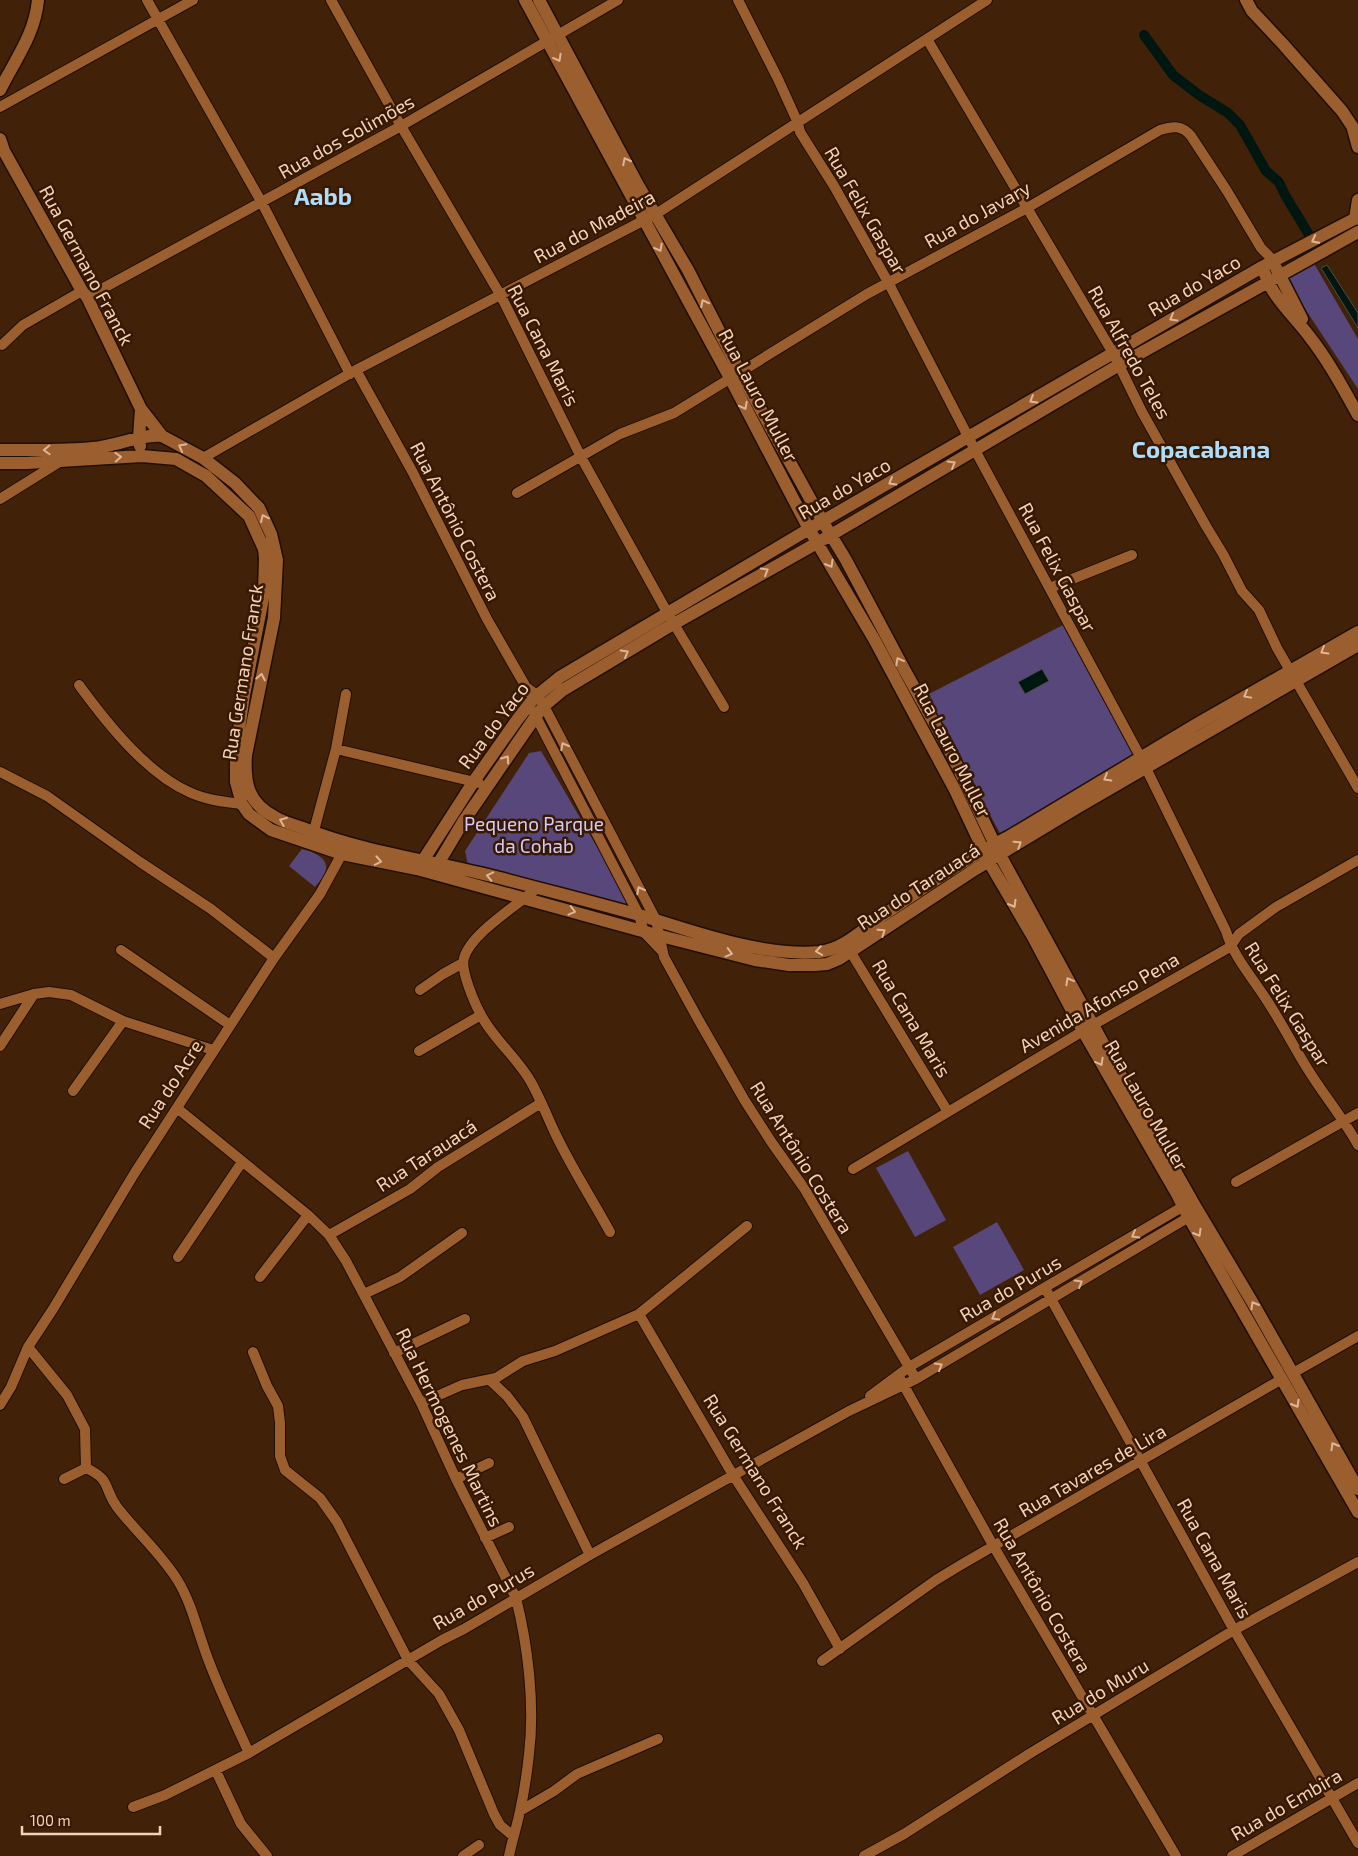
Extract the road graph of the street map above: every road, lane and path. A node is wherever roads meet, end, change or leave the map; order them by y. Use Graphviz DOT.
graph roads {
  1 [pos="38,0"];
  2 [pos="147,0"];
  3 [pos="193,0"];
  4 [pos="331,0"];
  5 [pos="526,0"];
  6 [pos="539,0"];
  7 [pos="618,0"];
  8 [pos="738,0"];
  9 [pos="987,0"];
  10 [pos="1246,0"];
  11 [pos="157,20"];
  12 [pos="553,38"];
  13 [pos="927,39"];
  14 [pos="0,90"];
  15 [pos="0,107"];
  16 [pos="798,123"];
  17 [pos="401,126"];
  18 [pos="1356,132"];
  19 [pos="0,139"];
  20 [pos="1358,147"];
  21 [pos="1358,200"];
  22 [pos="262,203"];
  23 [pos="1027,208"];
  24 [pos="650,217"];
  25 [pos="1357,227"];
  26 [pos="1268,264"];
  27 [pos="1273,278"];
  28 [pos="888,282"];
  29 [pos="84,294"];
  30 [pos="501,296"];
  31 [pos="2,345"];
  32 [pos="1113,353"];
  33 [pos="1119,365"];
  34 [pos="353,372"];
  35 [pos="735,375"];
  36 [pos="141,409"];
  37 [pos="1358,414"];
  38 [pos="162,436"];
  39 [pos="139,438"];
  40 [pos="970,438"];
  41 [pos="69,449"];
  42 [pos="0,450"];
  43 [pos="975,450"];
  44 [pos="93,453"];
  45 [pos="142,456"];
  46 [pos="160,456"];
  47 [pos="581,457"];
  48 [pos="203,458"];
  49 [pos="61,461"];
  50 [pos="0,464"];
  51 [pos="517,493"];
  52 [pos="0,499"];
  53 [pos="822,522"];
  54 [pos="809,529"];
  55 [pos="831,535"];
  56 [pos="817,542"];
  57 [pos="1132,555"];
  58 [pos="1050,588"];
  59 [pos="671,619"];
  60 [pos="1358,632"];
  61 [pos="262,640"];
  62 [pos="1358,645"];
  63 [pos="1293,676"];
  64 [pos="79,685"];
  65 [pos="346,694"];
  66 [pos="536,705"];
  67 [pos="724,707"];
  68 [pos="336,749"];
  69 [pos="1144,763"];
  70 [pos="0,772"];
  71 [pos="582,779"];
  72 [pos="474,781"];
  73 [pos="488,786"];
  74 [pos="571,786"];
  75 [pos="1358,788"];
  76 [pos="242,804"];
  77 [pos="312,838"];
  78 [pos="344,849"];
  79 [pos="991,853"];
  80 [pos="1358,860"];
  81 [pos="420,865"];
  82 [pos="435,869"];
  83 [pos="629,869"];
  84 [pos="618,876"];
  85 [pos="537,888"];
  86 [pos="525,899"];
  87 [pos="639,915"];
  88 [pos="656,920"];
  89 [pos="644,932"];
  90 [pos="660,936"];
  91 [pos="1230,947"];
  92 [pos="848,948"];
  93 [pos="121,950"];
  94 [pos="662,951"];
  95 [pos="274,958"];
  96 [pos="463,963"];
  97 [pos="420,990"];
  98 [pos="34,994"];
  99 [pos="0,1004"];
  100 [pos="481,1015"];
  101 [pos="122,1021"];
  102 [pos="230,1026"];
  103 [pos="1088,1028"];
  104 [pos="0,1046"];
  105 [pos="213,1050"];
  106 [pos="419,1051"];
  107 [pos="73,1092"];
  108 [pos="541,1103"];
  109 [pos="177,1108"];
  110 [pos="948,1112"];
  111 [pos="1358,1113"];
  112 [pos="1344,1121"];
  113 [pos="1358,1145"];
  114 [pos="242,1162"];
  115 [pos="853,1169"];
  116 [pos="1236,1182"];
  117 [pos="1190,1209"];
  118 [pos="308,1215"];
  119 [pos="747,1226"];
  120 [pos="610,1232"];
  121 [pos="462,1233"];
  122 [pos="329,1235"];
  123 [pos="178,1257"];
  124 [pos="260,1277"];
  125 [pos="1045,1288"];
  126 [pos="364,1294"];
  127 [pos="1051,1300"];
  128 [pos="639,1314"];
  129 [pos="466,1319"];
  130 [pos="1358,1336"];
  131 [pos="28,1347"];
  132 [pos="253,1352"];
  133 [pos="394,1353"];
  134 [pos="909,1367"];
  135 [pos="898,1375"];
  136 [pos="1287,1376"];
  137 [pos="916,1379"];
  138 [pos="490,1380"];
  139 [pos="903,1385"];
  140 [pos="421,1403"];
  141 [pos="0,1405"];
  142 [pos="849,1411"];
  143 [pos="1142,1461"];
  144 [pos="489,1463"];
  145 [pos="86,1468"];
  146 [pos="733,1475"];
  147 [pos="64,1479"];
  148 [pos="456,1479"];
  149 [pos="1358,1488"];
  150 [pos="1358,1512"];
  151 [pos="509,1527"];
  152 [pos="485,1538"];
  153 [pos="994,1547"];
  154 [pos="590,1555"];
  155 [pos="1358,1562"];
  156 [pos="516,1598"];
  157 [pos="1234,1630"];
  158 [pos="840,1649"];
  159 [pos="408,1660"];
  160 [pos="822,1661"];
  161 [pos="1093,1717"];
  162 [pos="658,1739"];
  163 [pos="249,1753"];
  164 [pos="216,1771"];
  165 [pos="1358,1783"];
  166 [pos="1332,1798"];
  167 [pos="133,1807"];
  168 [pos="520,1811"];
  169 [pos="513,1836"];
  170 [pos="1358,1843"];
  171 [pos="478,1845"];
  172 [pos="267,1856"];
  173 [pos="463,1856"];
  174 [pos="509,1856"];
  175 [pos="864,1856"];
  176 [pos="1176,1856"];
  177 [pos="1232,1856"];
  1 -- 14 [label="street"];
  2 -- 11 [label="street, Rua Antônio Costera"];
  3 -- 11 [label="street"];
  4 -- 17 [label="street, Rua Cana Maris"];
  5 -- 12 [label="street, Rua Lauro Muller"];
  6 -- 12 [label="street, Rua Lauro Muller"];
  7 -- 12 [label="street, Rua dos Solimões"];
  8 -- 16 [label="street, Rua Felix Gaspar"];
  9 -- 13 [label="street, Rua do Madeira"];
  10 -- 18 [label="street"];
  11 -- 15 [label="street"];
  11 -- 22 [label="street, Rua Antônio Costera"];
  12 -- 17 [label="street, Rua dos Solimões"];
  12 -- 24 [label="street, Rua Lauro Muller"];
  13 -- 16 [label="street, Rua do Madeira"];
  13 -- 23 [label="street, Rua Alfredo Teles"];
  16 -- 24 [label="street, Rua do Madeira"];
  16 -- 28 [label="street, Rua Felix Gaspar"];
  17 -- 22 [label="street, Rua dos Solimões"];
  17 -- 30 [label="street, Rua Cana Maris"];
  18 -- 20 [label="street"];
  19 -- 29 [label="street, Rua Germano Franck"];
  21 -- 25 [label="street"];
  22 -- 29 [label="street, Rua dos Solimões"];
  22 -- 34 [label="street, Rua Antônio Costera"];
  23 -- 26 [label="street, Rua do Javary"];
  23 -- 28 [label="street, Rua do Javary"];
  23 -- 32 [label="street, Rua Alfredo Teles"];
  24 -- 30 [label="street, Rua do Madeira"];
  24 -- 35 [label="street, Rua Lauro Muller"];
  25 -- 26 [label="street, Rua do Yaco, one-way"];
  25 -- 27 [label="street, Rua do Yaco"];
  26 -- 27 [label="street"];
  26 -- 32 [label="street, Rua do Yaco, one-way"];
  27 -- 33 [label="street, Rua do Yaco"];
  27 -- 37 [label="street"];
  28 -- 35 [label="street, Rua do Javary"];
  28 -- 40 [label="street, Rua Felix Gaspar"];
  29 -- 31 [label="street, Rua dos Solimões"];
  29 -- 36 [label="street, Rua Germano Franck"];
  30 -- 34 [label="street, Rua do Madeira"];
  30 -- 47 [label="street, Rua Cana Maris"];
  32 -- 33 [label="street, Rua Alfredo Teles"];
  32 -- 40 [label="street, Rua do Yaco, one-way"];
  33 -- 43 [label="street, Rua do Yaco"];
  33 -- 63 [label="street, Rua Alfredo Teles"];
  34 -- 48 [label="street, Rua do Madeira"];
  34 -- 66 [label="street, Rua Antônio Costera"];
  35 -- 47 [label="street, Rua do Javary"];
  35 -- 53 [label="street, Rua Lauro Muller"];
  35 -- 54 [label="street, Rua Lauro Muller, one-way"];
  36 -- 38 [label="street, Rua Germano Franck"];
  36 -- 39 [label="street, Rua Germano Franck"];
  38 -- 39 [label="street"];
  38 -- 46 [label="street"];
  48 -- 38 [label="street, Rua Germano Franck, one-way"];
  39 -- 44 [label="street"];
  39 -- 45 [label="street, Rua Germano Franck"];
  40 -- 43 [label="street, Rua Felix Gaspar"];
  40 -- 53 [label="street, Rua do Yaco, one-way"];
  41 -- 42 [label="street, one-way"];
  41 -- 44 [label="street"];
  41 -- 49 [label="street"];
  55 -- 43 [label="street, Rua do Yaco, one-way"];
  43 -- 58 [label="street, Rua Felix Gaspar"];
  44 -- 45 [label="street, one-way"];
  44 -- 49 [label="street"];
  45 -- 46 [label="street, Rua Germano Franck"];
  46 -- 61 [label="street, Rua Germano Franck"];
  47 -- 51 [label="street, Rua do Javary"];
  47 -- 59 [label="street, Rua Cana Maris"];
  61 -- 48 [label="street, Rua Germano Franck, one-way"];
  49 -- 50 [label="street"];
  49 -- 52 [label="street"];
  53 -- 54 [label="street, Rua do Yaco"];
  53 -- 55 [label="street, Rua Lauro Muller"];
  54 -- 56 [label="street, Rua Lauro Muller"];
  54 -- 59 [label="street, Rua do Yaco"];
  55 -- 56 [label="street, Rua do Yaco"];
  79 -- 55 [label="street, Rua Lauro Muller, one-way"];
  59 -- 56 [label="street, Rua do Yaco, one-way"];
  56 -- 79 [label="street, Rua Lauro Muller, one-way"];
  57 -- 58 [label="street"];
  58 -- 69 [label="street, Rua Felix Gaspar"];
  59 -- 66 [label="street, Rua do Yaco"];
  59 -- 67 [label="street, Rua Cana Maris"];
  60 -- 63 [label="street, one-way"];
  61 -- 76 [label="street, Rua Germano Franck"];
  77 -- 61 [label="street, Rua Germano Franck, one-way"];
  62 -- 63 [label="street"];
  63 -- 69 [label="street, Rua do Tarauacá"];
  63 -- 75 [label="street, Rua Alfredo Teles"];
  64 -- 76 [label="street"];
  65 -- 68 [label="street"];
  71 -- 66 [label="street, Rua Antônio Costera, one-way"];
  66 -- 72 [label="street, Rua do Yaco"];
  73 -- 66 [label="street, Rua do Yaco, one-way"];
  66 -- 74 [label="street, Rua Antônio Costera"];
  68 -- 72 [label="street"];
  68 -- 77 [label="street"];
  69 -- 79 [label="street, Rua do Tarauacá"];
  69 -- 91 [label="street, Rua Felix Gaspar"];
  70 -- 95 [label="street"];
  71 -- 74 [label="street"];
  71 -- 83 [label="street, Rua Antônio Costera"];
  72 -- 73 [label="street"];
  72 -- 81 [label="street, Rua do Yaco"];
  73 -- 82 [label="street, Rua do Yaco"];
  74 -- 84 [label="street, Rua Antônio Costera"];
  76 -- 77 [label="street, Rua Germano Franck"];
  77 -- 78 [label="street, Rua Germano Franck"];
  78 -- 81 [label="street, Rua Germano Franck"];
  78 -- 95 [label="street, Rua do Acre"];
  79 -- 92 [label="street, Rua do Tarauacá"];
  79 -- 103 [label="street, Rua Lauro Muller"];
  80 -- 91 [label="street, Avenida Afonso Pena"];
  81 -- 82 [label="street, Rua Germano Franck"];
  85 -- 82 [label="street, Rua Germano Franck, one-way"];
  82 -- 86 [label="street, Rua Germano Franck"];
  83 -- 84 [label="street"];
  88 -- 83 [label="street, Rua Antônio Costera, one-way"];
  84 -- 87 [label="street, Rua Antônio Costera"];
  85 -- 86 [label="street"];
  85 -- 87 [label="street, Rua do Tarauacá"];
  86 -- 89 [label="street, Rua do Tarauacá, one-way"];
  86 -- 96 [label="street"];
  87 -- 88 [label="street, Rua do Tarauacá"];
  87 -- 89 [label="street, Rua Antônio Costera"];
  88 -- 90 [label="street, Rua Antônio Costera"];
  92 -- 88 [label="street, Rua do Tarauacá, one-way"];
  89 -- 90 [label="street, Rua do Tarauacá"];
  89 -- 94 [label="street, Rua Antônio Costera"];
  90 -- 92 [label="street, Rua do Tarauacá, one-way"];
  90 -- 94 [label="street, Rua Antônio Costera"];
  91 -- 103 [label="street, Avenida Afonso Pena"];
  91 -- 112 [label="street, Rua Felix Gaspar"];
  92 -- 110 [label="street, Rua Cana Maris"];
  93 -- 102 [label="street"];
  94 -- 134 [label="street, Rua Antônio Costera"];
  95 -- 102 [label="street, Rua do Acre"];
  96 -- 97 [label="street"];
  96 -- 100 [label="street"];
  98 -- 99 [label="street"];
  98 -- 101 [label="street"];
  98 -- 104 [label="street"];
  100 -- 106 [label="street"];
  100 -- 108 [label="street"];
  101 -- 105 [label="street"];
  101 -- 107 [label="street"];
  102 -- 105 [label="street, Rua do Acre"];
  103 -- 110 [label="street, Avenida Afonso Pena"];
  103 -- 117 [label="street, Rua Lauro Muller"];
  105 -- 109 [label="street, Rua do Acre"];
  108 -- 120 [label="street"];
  108 -- 122 [label="street, Rua Tarauacá"];
  109 -- 114 [label="street, Rua Hermogenes Martins"];
  109 -- 131 [label="street, Rua do Acre"];
  110 -- 115 [label="street, Avenida Afonso Pena"];
  111 -- 112 [label="street"];
  112 -- 113 [label="street, Rua Felix Gaspar"];
  112 -- 116 [label="street"];
  114 -- 118 [label="street, Rua Hermogenes Martins"];
  114 -- 123 [label="street"];
  117 -- 125 [label="street, Rua do Purus, one-way"];
  127 -- 117 [label="street, Rua do Purus, one-way"];
  117 -- 136 [label="street, Rua Lauro Muller"];
  118 -- 122 [label="street, Rua Hermogenes Martins"];
  118 -- 124 [label="street"];
  119 -- 128 [label="street"];
  121 -- 126 [label="street"];
  122 -- 126 [label="street, Rua Hermogenes Martins"];
  125 -- 127 [label="street, Rua Cana Maris"];
  125 -- 134 [label="street, Rua do Purus, one-way"];
  126 -- 133 [label="street, Rua Hermogenes Martins"];
  137 -- 127 [label="street, Rua do Purus, one-way"];
  127 -- 143 [label="street, Rua Cana Maris"];
  128 -- 138 [label="street"];
  128 -- 146 [label="street, Rua Germano Franck"];
  129 -- 133 [label="street"];
  130 -- 136 [label="street, Rua Tavares de Lira"];
  131 -- 141 [label="street, Rua do Acre"];
  131 -- 145 [label="street"];
  132 -- 159 [label="street"];
  133 -- 140 [label="street, Rua Hermogenes Martins"];
  134 -- 135 [label="street, Rua do Purus"];
  134 -- 137 [label="street, Rua Antônio Costera"];
  135 -- 139 [label="street, Rua Antônio Costera"];
  135 -- 142 [label="street, Rua do Purus"];
  136 -- 143 [label="street, Rua Tavares de Lira"];
  149 -- 136 [label="street, Rua Lauro Muller, one-way"];
  136 -- 150 [label="street, Rua Lauro Muller, one-way"];
  137 -- 139 [label="street, Rua do Purus"];
  138 -- 140 [label="street"];
  138 -- 154 [label="street"];
  139 -- 142 [label="street, Rua do Purus"];
  139 -- 153 [label="street, Rua Antônio Costera"];
  140 -- 148 [label="street, Rua Hermogenes Martins"];
  142 -- 146 [label="street, Rua do Purus"];
  143 -- 153 [label="street, Rua Tavares de Lira"];
  143 -- 157 [label="street, Rua Cana Maris"];
  144 -- 148 [label="street"];
  145 -- 147 [label="street"];
  145 -- 163 [label="street"];
  146 -- 154 [label="street, Rua do Purus"];
  146 -- 158 [label="street, Rua Germano Franck"];
  148 -- 152 [label="street, Rua Hermogenes Martins"];
  151 -- 152 [label="street"];
  152 -- 156 [label="street, Rua Hermogenes Martins"];
  153 -- 158 [label="street, Rua Tavares de Lira"];
  153 -- 161 [label="street, Rua Antônio Costera"];
  154 -- 156 [label="street, Rua do Purus"];
  155 -- 157 [label="street, Rua do Muru"];
  156 -- 159 [label="street, Rua do Purus"];
  156 -- 168 [label="street, Rua Hermogenes Martins"];
  157 -- 161 [label="street, Rua do Muru"];
  157 -- 166 [label="street, Rua Cana Maris"];
  158 -- 160 [label="street, Rua Tavares de Lira"];
  159 -- 163 [label="street, Rua do Purus"];
  159 -- 169 [label="street"];
  161 -- 175 [label="street, Rua do Muru"];
  161 -- 176 [label="street, Rua Antônio Costera"];
  162 -- 168 [label="street"];
  163 -- 164 [label="street, Rua do Purus"];
  164 -- 167 [label="street, Rua do Purus"];
  164 -- 172 [label="street"];
  165 -- 166 [label="street, Rua do Embira"];
  166 -- 170 [label="street, Rua Cana Maris"];
  166 -- 177 [label="street, Rua do Embira"];
  168 -- 169 [label="street, Rua Hermogenes Martins"];
  169 -- 174 [label="street"];
  171 -- 173 [label="street"];
}
